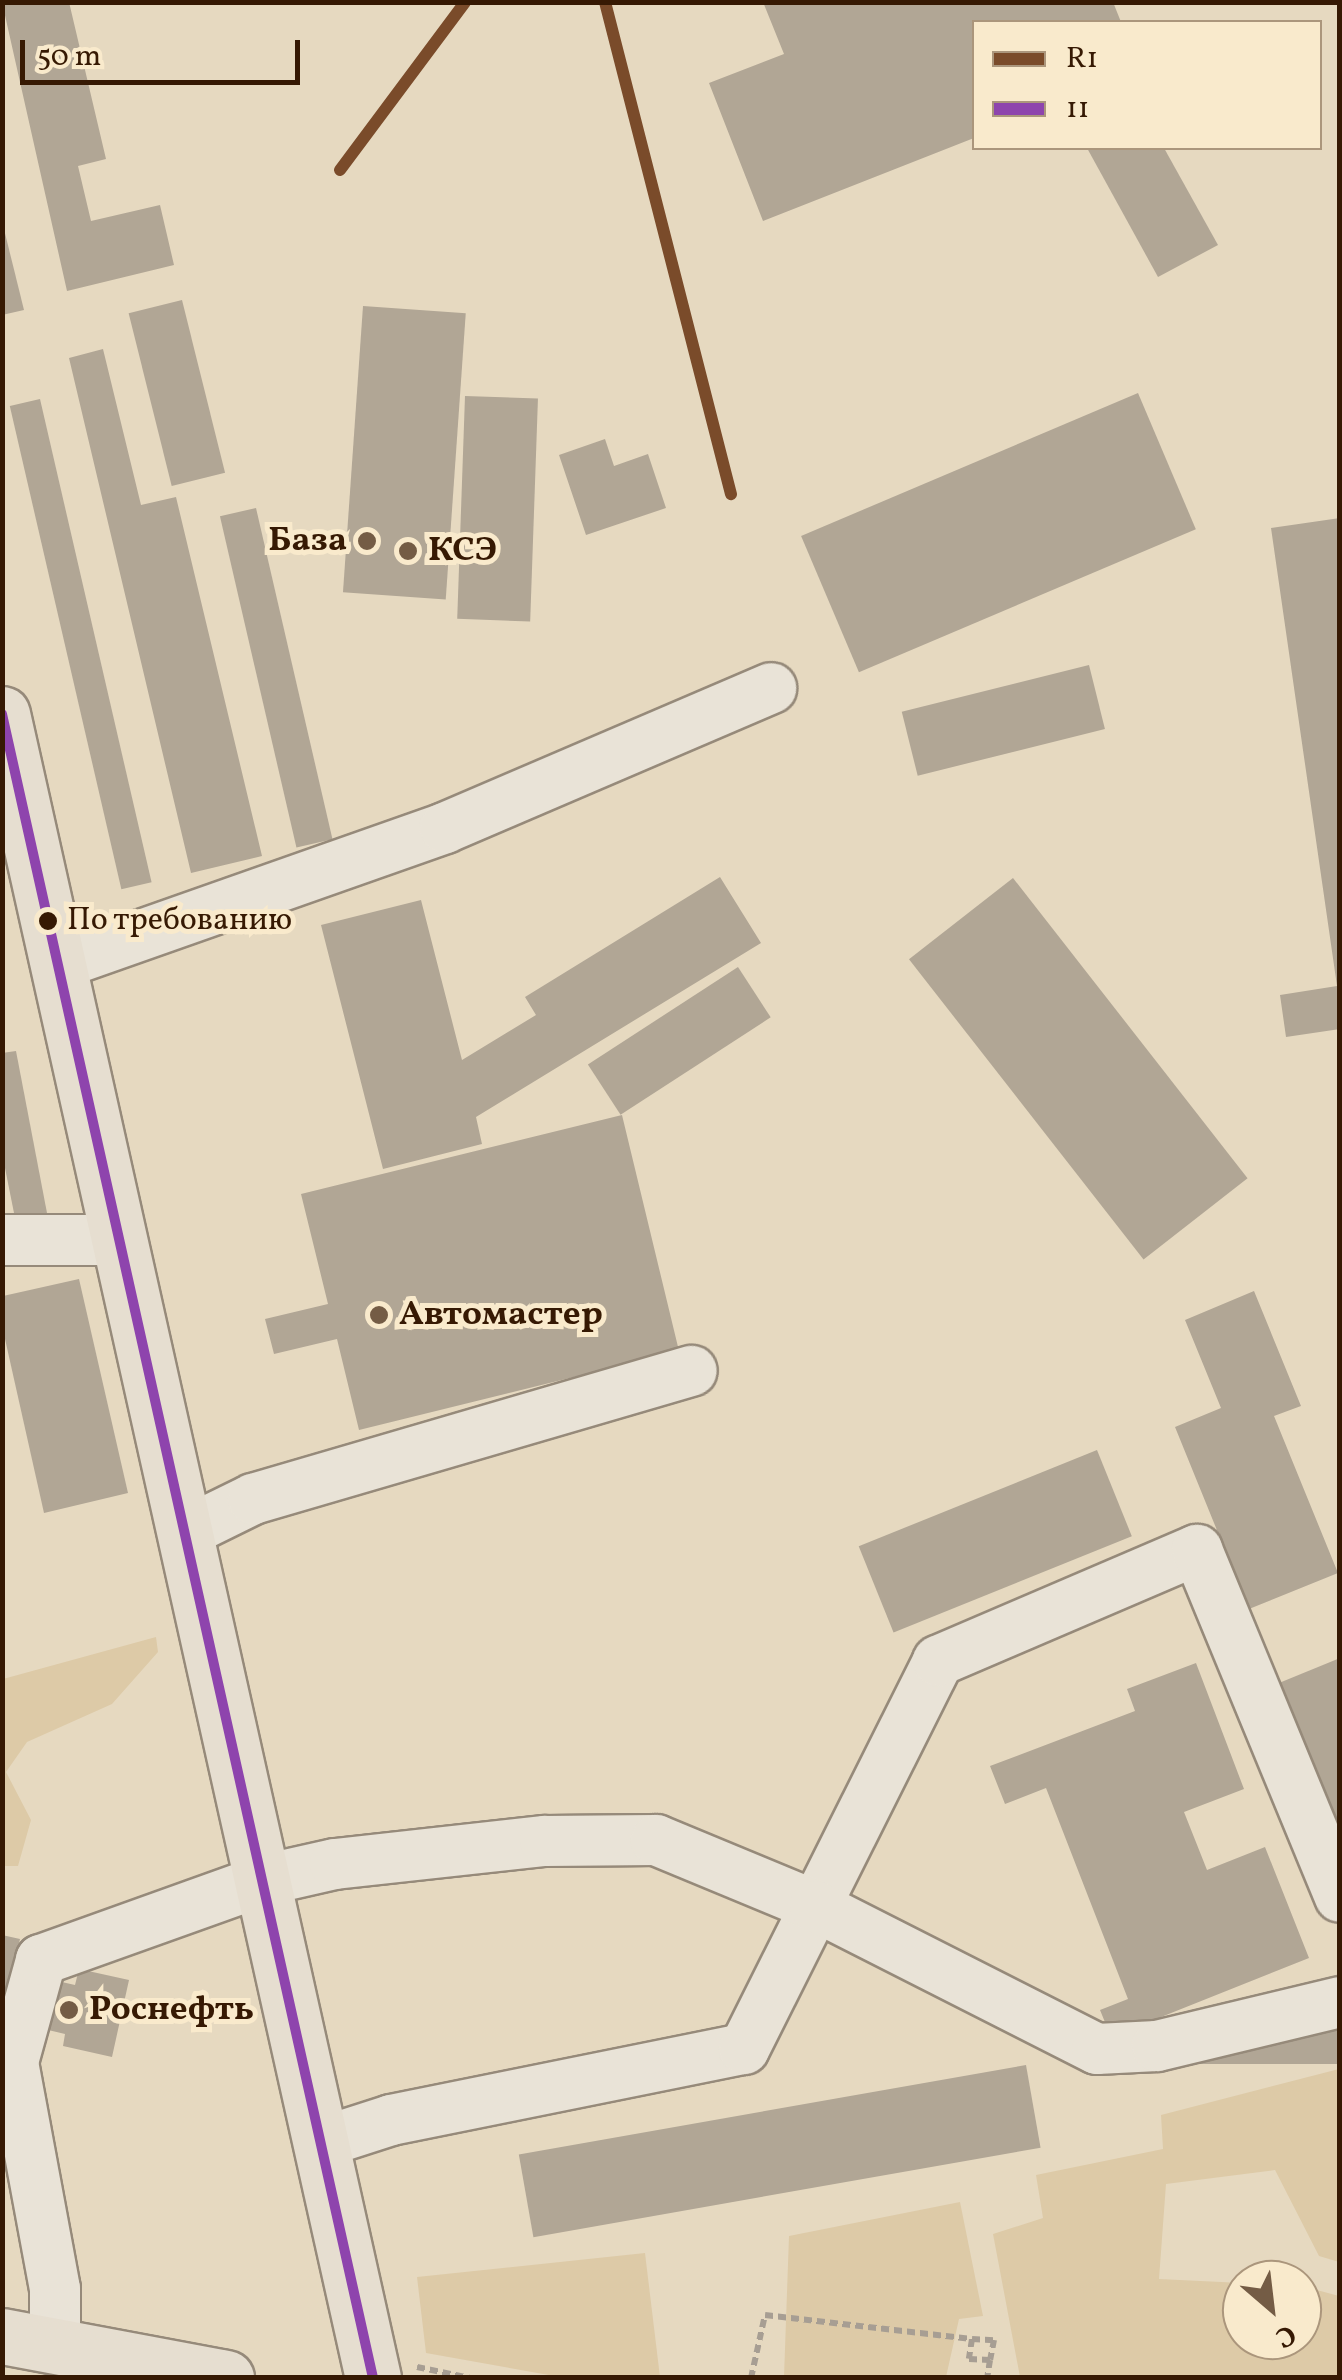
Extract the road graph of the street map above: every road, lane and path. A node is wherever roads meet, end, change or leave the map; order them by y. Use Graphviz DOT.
graph roads {
  1 [pos="771,688"];
  2 [pos="2,714"];
  3 [pos="58,964"];
  4 [pos="2,1240"];
  5 [pos="120,1240"];
  6 [pos="692,1371"];
  7 [pos="186,1532"];
  8 [pos="264,1880"];
  9 [pos="1340,1897"];
  10 [pos="815,1906"];
  11 [pos="1340,2002"];
  12 [pos="323,2142"];
  13 [pos="972,2339"];
  14 [pos="29,2341"];
  15 [pos="990,2360"];
  16 [pos="226,2378"];
  17 [pos="373,2378"];
  18 [pos="751,2378"];
  19 [pos="987,2378"];
  1 -- 3 [label="lane"];
  2 -- 3 [label="main road"];
  3 -- 5 [label="main road"];
  4 -- 5 [label="lane"];
  5 -- 7 [label="main road"];
  6 -- 7 [label="lane"];
  7 -- 8 [label="main road"];
  8 -- 10 [label="lane"];
  8 -- 12 [label="main road"];
  8 -- 14 [label="lane"];
  9 -- 10 [label="lane"];
  10 -- 11 [label="lane"];
  10 -- 12 [label="lane"];
  12 -- 17 [label="main road"];
  13 -- 15 [label="path"];
  13 -- 15 [label="path"];
  13 -- 18 [label="path"];
  14 -- 16 [label="main road"];
  15 -- 19 [label="path"];
}
